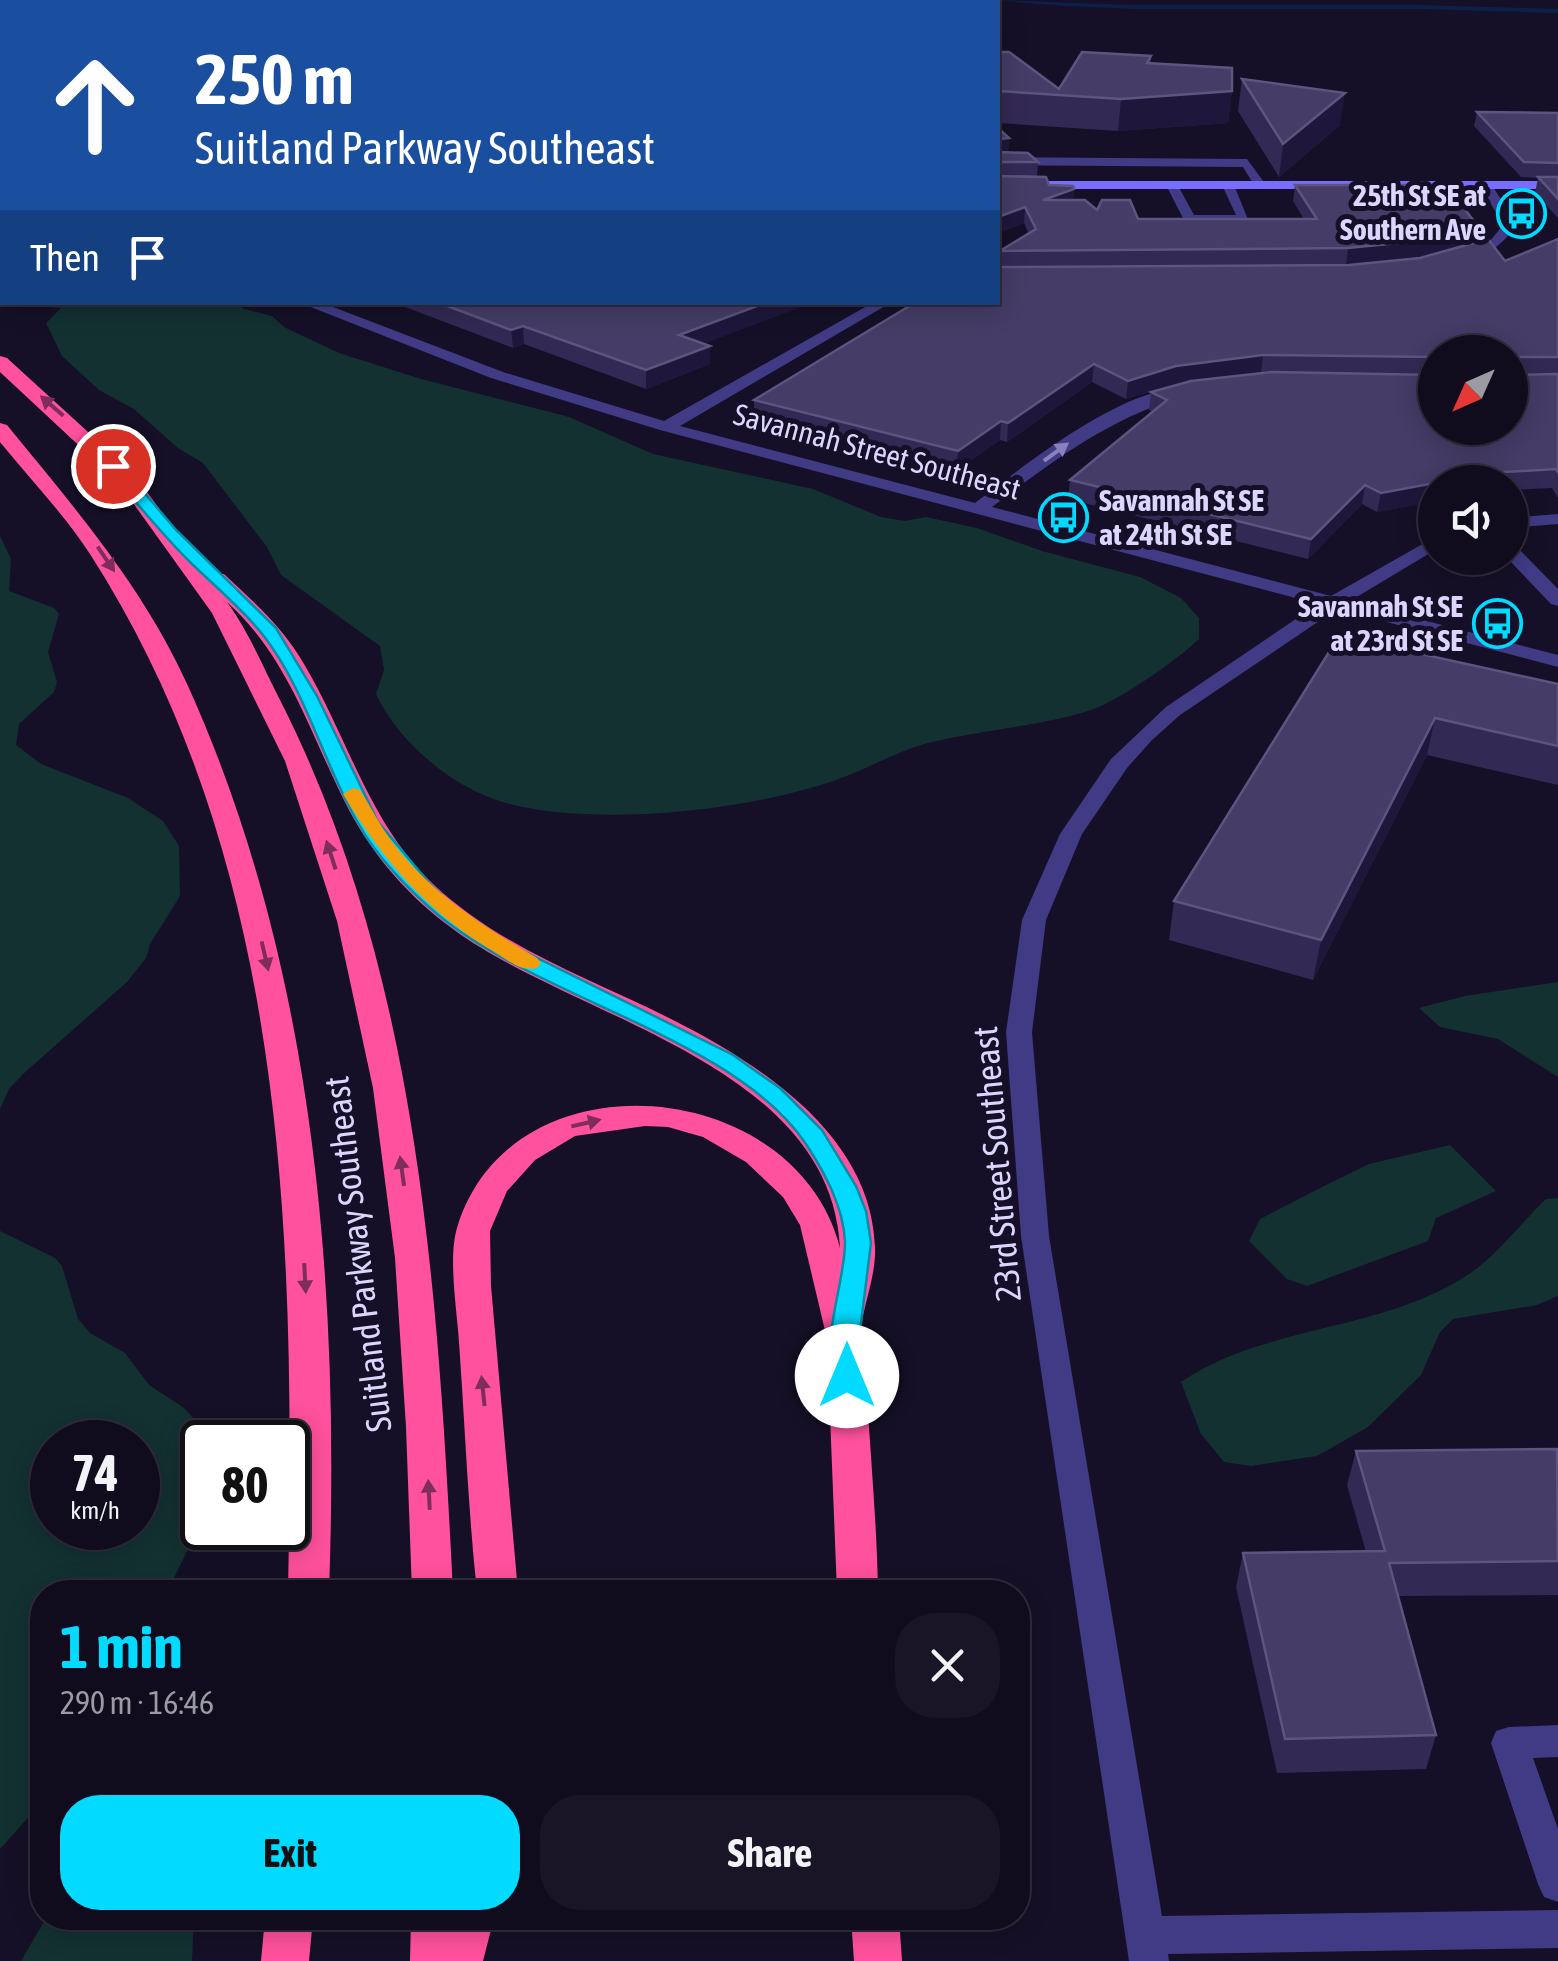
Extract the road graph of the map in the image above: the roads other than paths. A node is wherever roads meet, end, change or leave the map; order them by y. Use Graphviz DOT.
graph roads {
  1 [pos="1000,161"];
  2 [pos="1000,185"];
  3 [pos="1172,185"];
  4 [pos="1228,185"];
  5 [pos="1260,185"];
  6 [pos="1486,185"];
  7 [pos="1558,185"];
  8 [pos="1450,262"];
  9 [pos="313,305"];
  10 [pos="880,305"];
  11 [pos="0,362"];
  12 [pos="1195,390"];
  13 [pos="666,427"];
  14 [pos="0,429"];
  15 [pos="977,510"];
  16 [pos="1558,519"];
  17 [pos="1528,522"];
  18 [pos="170,533"];
  19 [pos="1418,552"];
  20 [pos="1528,569"];
  21 [pos="1558,600"];
  22 [pos="1333,602"];
  23 [pos="1558,661"];
  24 [pos="845,1339"];
  25 [pos="310,1580"];
  26 [pos="432,1580"];
  27 [pos="497,1580"];
  28 [pos="857,1580"];
  29 [pos="1558,1741"];
  30 [pos="1558,1884"];
  31 [pos="1558,1929"];
  32 [pos="288,1930"];
  33 [pos="435,1930"];
  34 [pos="467,1930"];
  35 [pos="876,1930"];
  36 [pos="1147,1948"];
  37 [pos="285,1961"];
  38 [pos="434,1961"];
  39 [pos="460,1961"];
  40 [pos="878,1961"];
  1 -- 5 [label="street"];
  2 -- 3 [label="main road"];
  3 -- 4 [label="main road"];
  3 -- 4 [label="street"];
  4 -- 5 [label="main road"];
  5 -- 6 [label="main road"];
  6 -- 7 [label="main road"];
  6 -- 8 [label="street"];
  9 -- 13 [label="street, Savannah Street Southeast"];
  10 -- 13 [label="street"];
  18 -- 11 [label="highway, Suitland Parkway Southeast, one-way"];
  15 -- 12 [label="street, one-way"];
  13 -- 15 [label="street, Savannah Street Southeast"];
  14 -- 25 [label="highway, Suitland Parkway Southeast, one-way"];
  15 -- 22 [label="street, Savannah Street Southeast"];
  16 -- 17 [label="street"];
  18 -- 24 [label="highway"];
  26 -- 18 [label="highway, Suitland Parkway Southeast, one-way"];
  19 -- 22 [label="street, 23rd Street Southeast"];
  20 -- 21 [label="street"];
  22 -- 23 [label="street, Savannah Street Southeast"];
  22 -- 36 [label="street, 23rd Street Southeast"];
  27 -- 24 [label="highway, one-way"];
  24 -- 28 [label="highway"];
  29 -- 30 [label="street"];
  31 -- 36 [label="street"];
  32 -- 37 [label="highway"];
  33 -- 38 [label="highway"];
  34 -- 39 [label="highway"];
  35 -- 40 [label="highway"];
}
